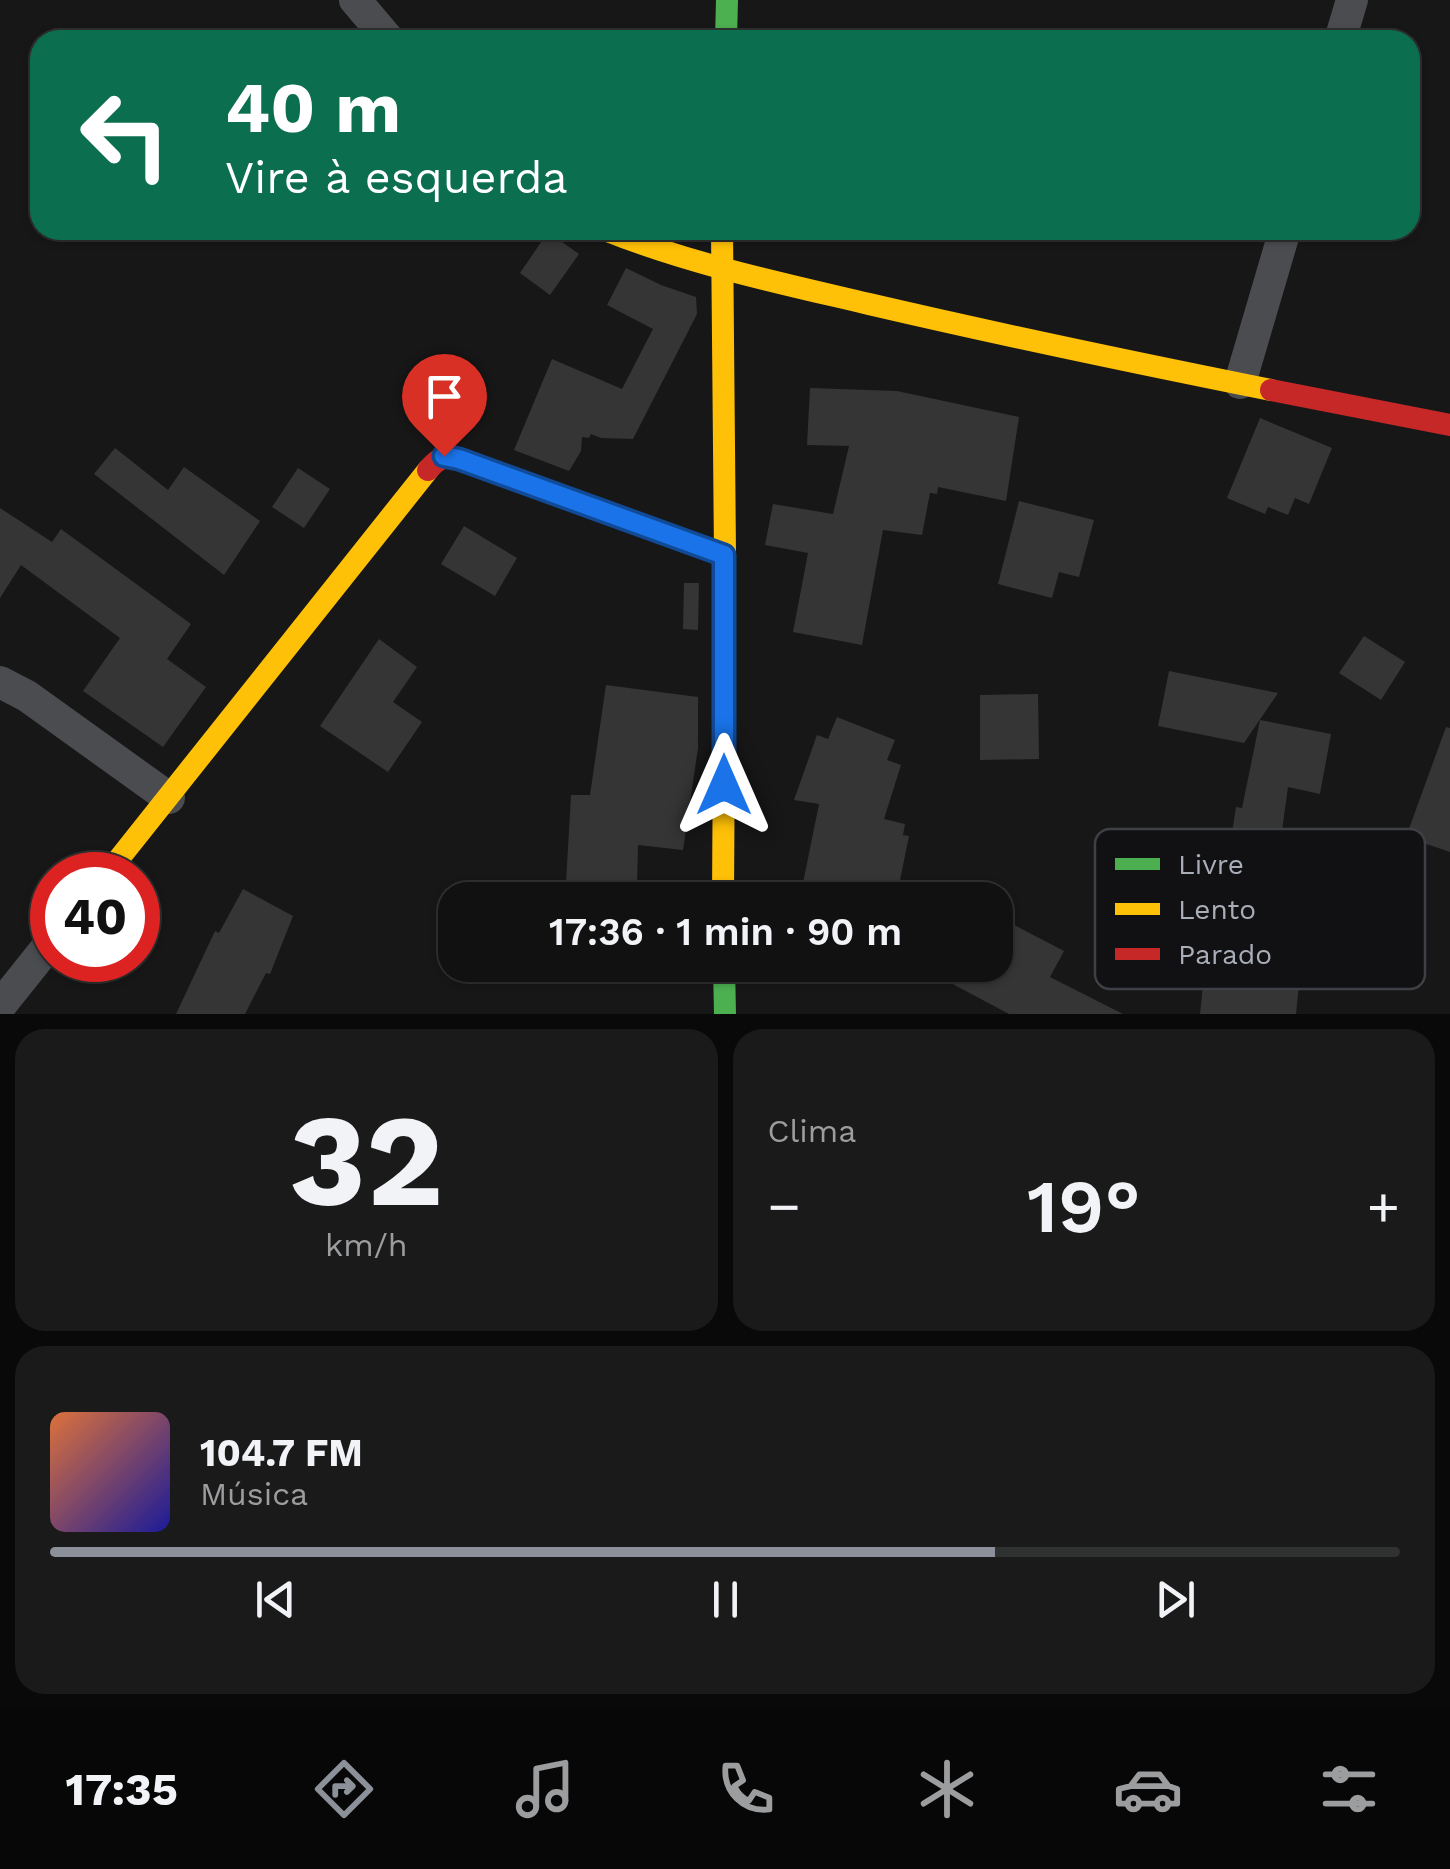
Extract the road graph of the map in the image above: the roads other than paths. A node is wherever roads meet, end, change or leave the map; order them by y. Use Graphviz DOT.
graph roads {
  1 [pos="355,0"];
  2 [pos="728,0"];
  3 [pos="1352,0"];
  4 [pos="380,30"];
  5 [pos="726,30"];
  6 [pos="1343,30"];
  7 [pos="628,240"];
  8 [pos="722,240"];
  9 [pos="1282,240"];
  10 [pos="721,268"];
  11 [pos="1240,383"];
  12 [pos="1450,425"];
  13 [pos="724,555"];
  14 [pos="0,682"];
  15 [pos="169,798"];
  16 [pos="125,852"];
  17 [pos="723,882"];
  18 [pos="30,968"];
  19 [pos="724,982"];
  20 [pos="0,1006"];
  21 [pos="724,1014"];
  1 -- 4 [label="street"];
  2 -- 5 [label="street"];
  3 -- 6 [label="street"];
  7 -- 10 [label="street"];
  8 -- 10 [label="street"];
  9 -- 11 [label="street"];
  10 -- 11 [label="street"];
  10 -- 13 [label="street"];
  11 -- 12 [label="street"];
  13 -- 15 [label="street"];
  13 -- 17 [label="street"];
  14 -- 15 [label="street"];
  15 -- 16 [label="street"];
  18 -- 20 [label="street"];
  19 -- 21 [label="street"];
}
